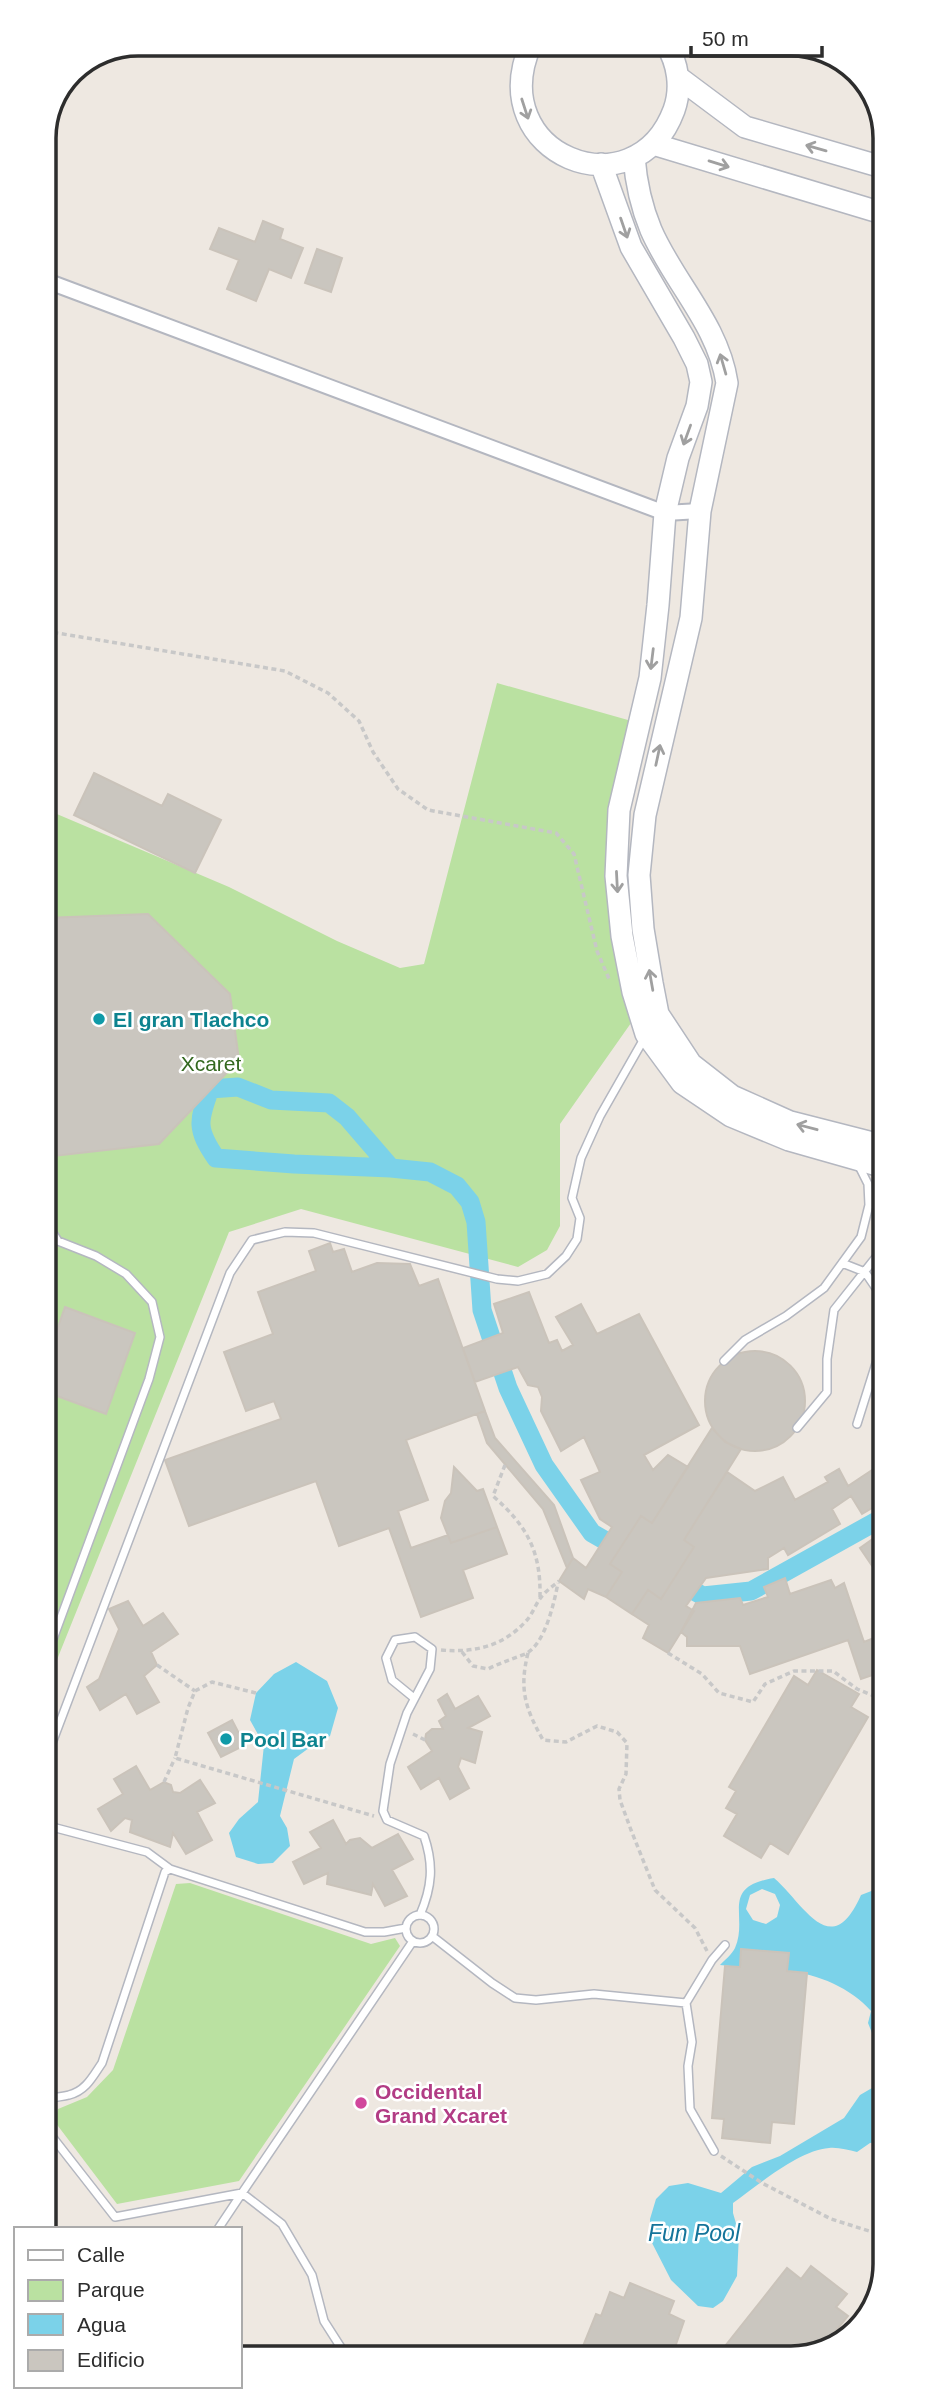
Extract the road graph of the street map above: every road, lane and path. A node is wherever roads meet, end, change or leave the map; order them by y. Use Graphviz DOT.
graph roads {
  1 [pos="526,56"];
  2 [pos="673,56"];
  3 [pos="678,77"];
  4 [pos="653,144"];
  5 [pos="634,157"];
  6 [pos="601,164"];
  7 [pos="873,164"];
  8 [pos="873,210"];
  9 [pos="56,285"];
  10 [pos="700,511"];
  11 [pos="665,513"];
  12 [pos="56,633"];
  13 [pos="633,992"];
  14 [pos="659,1014"];
  15 [pos="646,1034"];
  16 [pos="873,1143"];
  17 [pos="856,1159"];
  18 [pos="873,1164"];
  19 [pos="56,1238"];
  20 [pos="873,1261"];
  21 [pos="842,1263"];
  22 [pos="864,1272"];
  23 [pos="873,1285"];
  24 [pos="724,1361"];
  25 [pos="873,1373"];
  26 [pos="857,1424"];
  27 [pos="797,1428"];
  28 [pos="505,1465"];
  29 [pos="540,1597"];
  30 [pos="56,1631"];
  31 [pos="432,1649"];
  32 [pos="462,1652"];
  33 [pos="527,1653"];
  34 [pos="668,1653"];
  35 [pos="157,1665"];
  36 [pos="195,1691"];
  37 [pos="256,1693"];
  38 [pos="873,1696"];
  39 [pos="414,1698"];
  40 [pos="56,1733"];
  41 [pos="175,1758"];
  42 [pos="164,1782"];
  43 [pos="387,1820"];
  44 [pos="56,1828"];
  45 [pos="170,1869"];
  46 [pos="420,1915"];
  47 [pos="406,1928"];
  48 [pos="432,1936"];
  49 [pos="412,1941"];
  50 [pos="725,1945"];
  51 [pos="712,1960"];
  52 [pos="686,2003"];
  53 [pos="56,2096"];
  54 [pos="56,2142"];
  55 [pos="714,2151"];
  56 [pos="242,2193"];
  57 [pos="219,2227"];
  58 [pos="873,2232"];
  59 [pos="340,2346"];
  1 -- 6 [label="street, one-way"];
  2 -- 3 [label="street"];
  3 -- 4 [label="street"];
  7 -- 3 [label="street, one-way"];
  4 -- 5 [label="street"];
  4 -- 8 [label="street, one-way"];
  5 -- 6 [label="street"];
  10 -- 5 [label="street, one-way"];
  6 -- 11 [label="street, one-way"];
  9 -- 11 [label="street"];
  10 -- 11 [label="street"];
  14 -- 10 [label="street, one-way"];
  11 -- 13 [label="street, one-way"];
  12 -- 13 [label="path"];
  13 -- 15 [label="street"];
  14 -- 15 [label="lane"];
  16 -- 14 [label="street, one-way"];
  15 -- 17 [label="street"];
  15 -- 40 [label="lane"];
  17 -- 18 [label="street"];
  17 -- 21 [label="lane"];
  19 -- 30 [label="lane"];
  20 -- 22 [label="lane"];
  21 -- 22 [label="lane"];
  21 -- 24 [label="lane"];
  22 -- 23 [label="lane"];
  22 -- 27 [label="lane"];
  25 -- 26 [label="lane"];
  28 -- 29 [label="path"];
  29 -- 32 [label="path"];
  29 -- 33 [label="path"];
  31 -- 32 [label="path"];
  31 -- 39 [label="lane"];
  31 -- 39 [label="lane"];
  32 -- 33 [label="path"];
  33 -- 51 [label="path"];
  34 -- 38 [label="path"];
  35 -- 36 [label="path"];
  36 -- 37 [label="path"];
  36 -- 41 [label="path"];
  39 -- 43 [label="lane"];
  41 -- 42 [label="path"];
  41 -- 43 [label="path"];
  43 -- 46 [label="lane"];
  44 -- 45 [label="lane"];
  45 -- 47 [label="lane"];
  45 -- 53 [label="lane"];
  46 -- 47 [label="lane"];
  46 -- 48 [label="lane"];
  47 -- 49 [label="lane"];
  48 -- 49 [label="lane"];
  48 -- 52 [label="lane"];
  49 -- 56 [label="lane"];
  50 -- 51 [label="lane"];
  51 -- 52 [label="lane"];
  52 -- 55 [label="lane"];
  54 -- 56 [label="lane"];
  55 -- 58 [label="path"];
  56 -- 57 [label="lane"];
  56 -- 59 [label="lane"];
}
